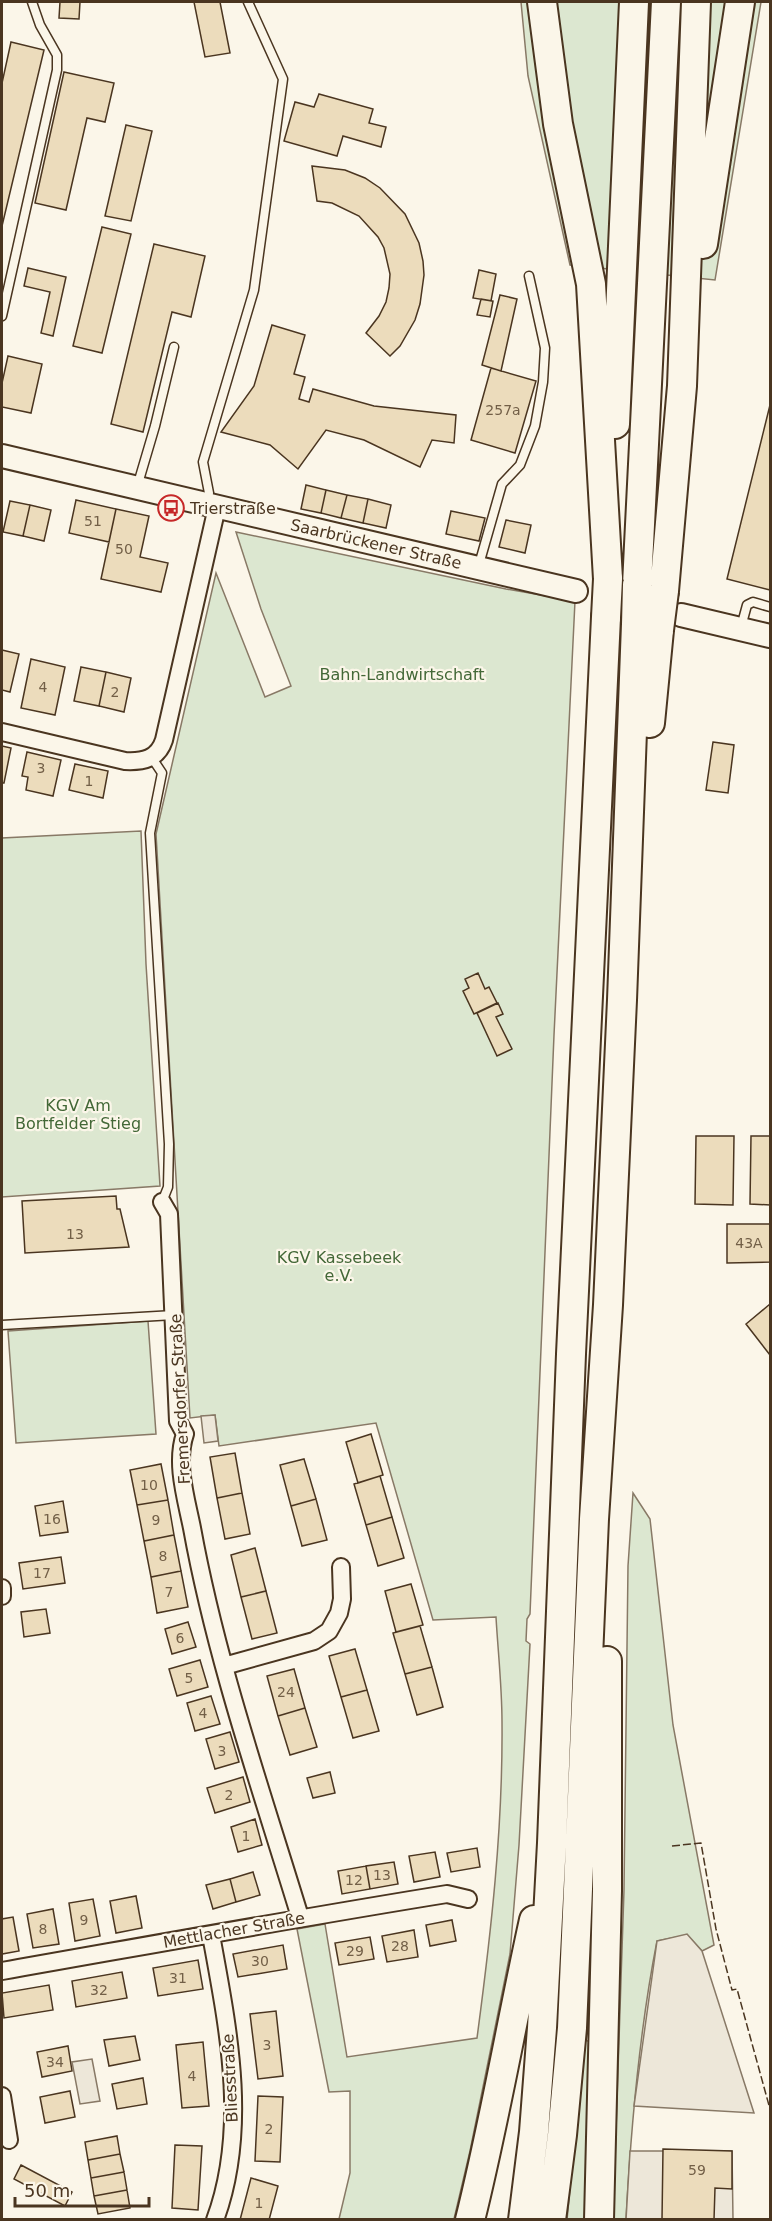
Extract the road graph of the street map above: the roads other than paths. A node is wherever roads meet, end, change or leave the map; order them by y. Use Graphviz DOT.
graph roads {
  1 [pos="32,2"];
  2 [pos="248,2"];
  3 [pos="542,2"];
  4 [pos="634,2"];
  5 [pos="666,2"];
  6 [pos="696,2"];
  7 [pos="740,2"];
  8 [pos="529,276"];
  9 [pos="2,316"];
  10 [pos="174,346"];
  11 [pos="682,386"];
  12 [pos="2,456"];
  13 [pos="137,488"];
  14 [pos="212,506"];
  15 [pos="478,568"];
  16 [pos="608,579"];
  17 [pos="651,588"];
  18 [pos="576,591"];
  19 [pos="771,607"];
  20 [pos="659,623"];
  21 [pos="741,629"];
  22 [pos="771,636"];
  23 [pos="2,732"];
  24 [pos="152,758"];
  25 [pos="162,1202"];
  26 [pos="175,1315"];
  27 [pos="2,1325"];
  28 [pos="599,1455"];
  29 [pos="341,1567"];
  30 [pos="2,1588"];
  31 [pos="2,1596"];
  32 [pos="224,1666"];
  33 [pos="552,1843"];
  34 [pos="468,1899"];
  35 [pos="300,1917"];
  36 [pos="211,1935"];
  37 [pos="2,1971"];
  38 [pos="2,2096"];
  39 [pos="9,2140"];
  40 [pos="215,2220"];
  41 [pos="470,2220"];
  42 [pos="523,2220"];
  43 [pos="551,2220"];
  44 [pos="599,2220"];
  1 -- 9 [label="lane"];
  2 -- 14 [label="lane"];
  3 -- 16 [label="highway"];
  4 -- 16 [label="highway"];
  5 -- 17 [label="highway"];
  6 -- 11 [label="highway"];
  7 -- 11 [label="highway"];
  8 -- 15 [label="lane"];
  10 -- 13 [label="lane"];
  11 -- 17 [label="highway"];
  12 -- 13 [label="street, Saarbrückener Straße"];
  13 -- 14 [label="street, Saarbrückener Straße"];
  14 -- 15 [label="street, Saarbrückener Straße"];
  14 -- 24 [label="street"];
  15 -- 18 [label="street, Saarbrückener Straße"];
  16 -- 33 [label="highway, bridge"];
  17 -- 20 [label="highway, bridge"];
  19 -- 21 [label="lane"];
  20 -- 21 [label="street"];
  20 -- 28 [label="highway"];
  21 -- 22 [label="street"];
  23 -- 24 [label="street"];
  24 -- 25 [label="lane"];
  25 -- 26 [label="street, Fremersdorfer Straße"];
  26 -- 27 [label="lane"];
  26 -- 32 [label="street, Fremersdorfer Straße"];
  28 -- 43 [label="highway"];
  28 -- 44 [label="highway"];
  29 -- 32 [label="street"];
  30 -- 31 [label="street"];
  32 -- 35 [label="street, Fremersdorfer Straße"];
  33 -- 41 [label="highway"];
  33 -- 42 [label="highway"];
  34 -- 35 [label="street, Mettlacher Straße"];
  35 -- 36 [label="street, Mettlacher Straße"];
  36 -- 37 [label="street, Mettlacher Straße"];
  36 -- 40 [label="street, Bliesstraße"];
  38 -- 39 [label="street"];
}
